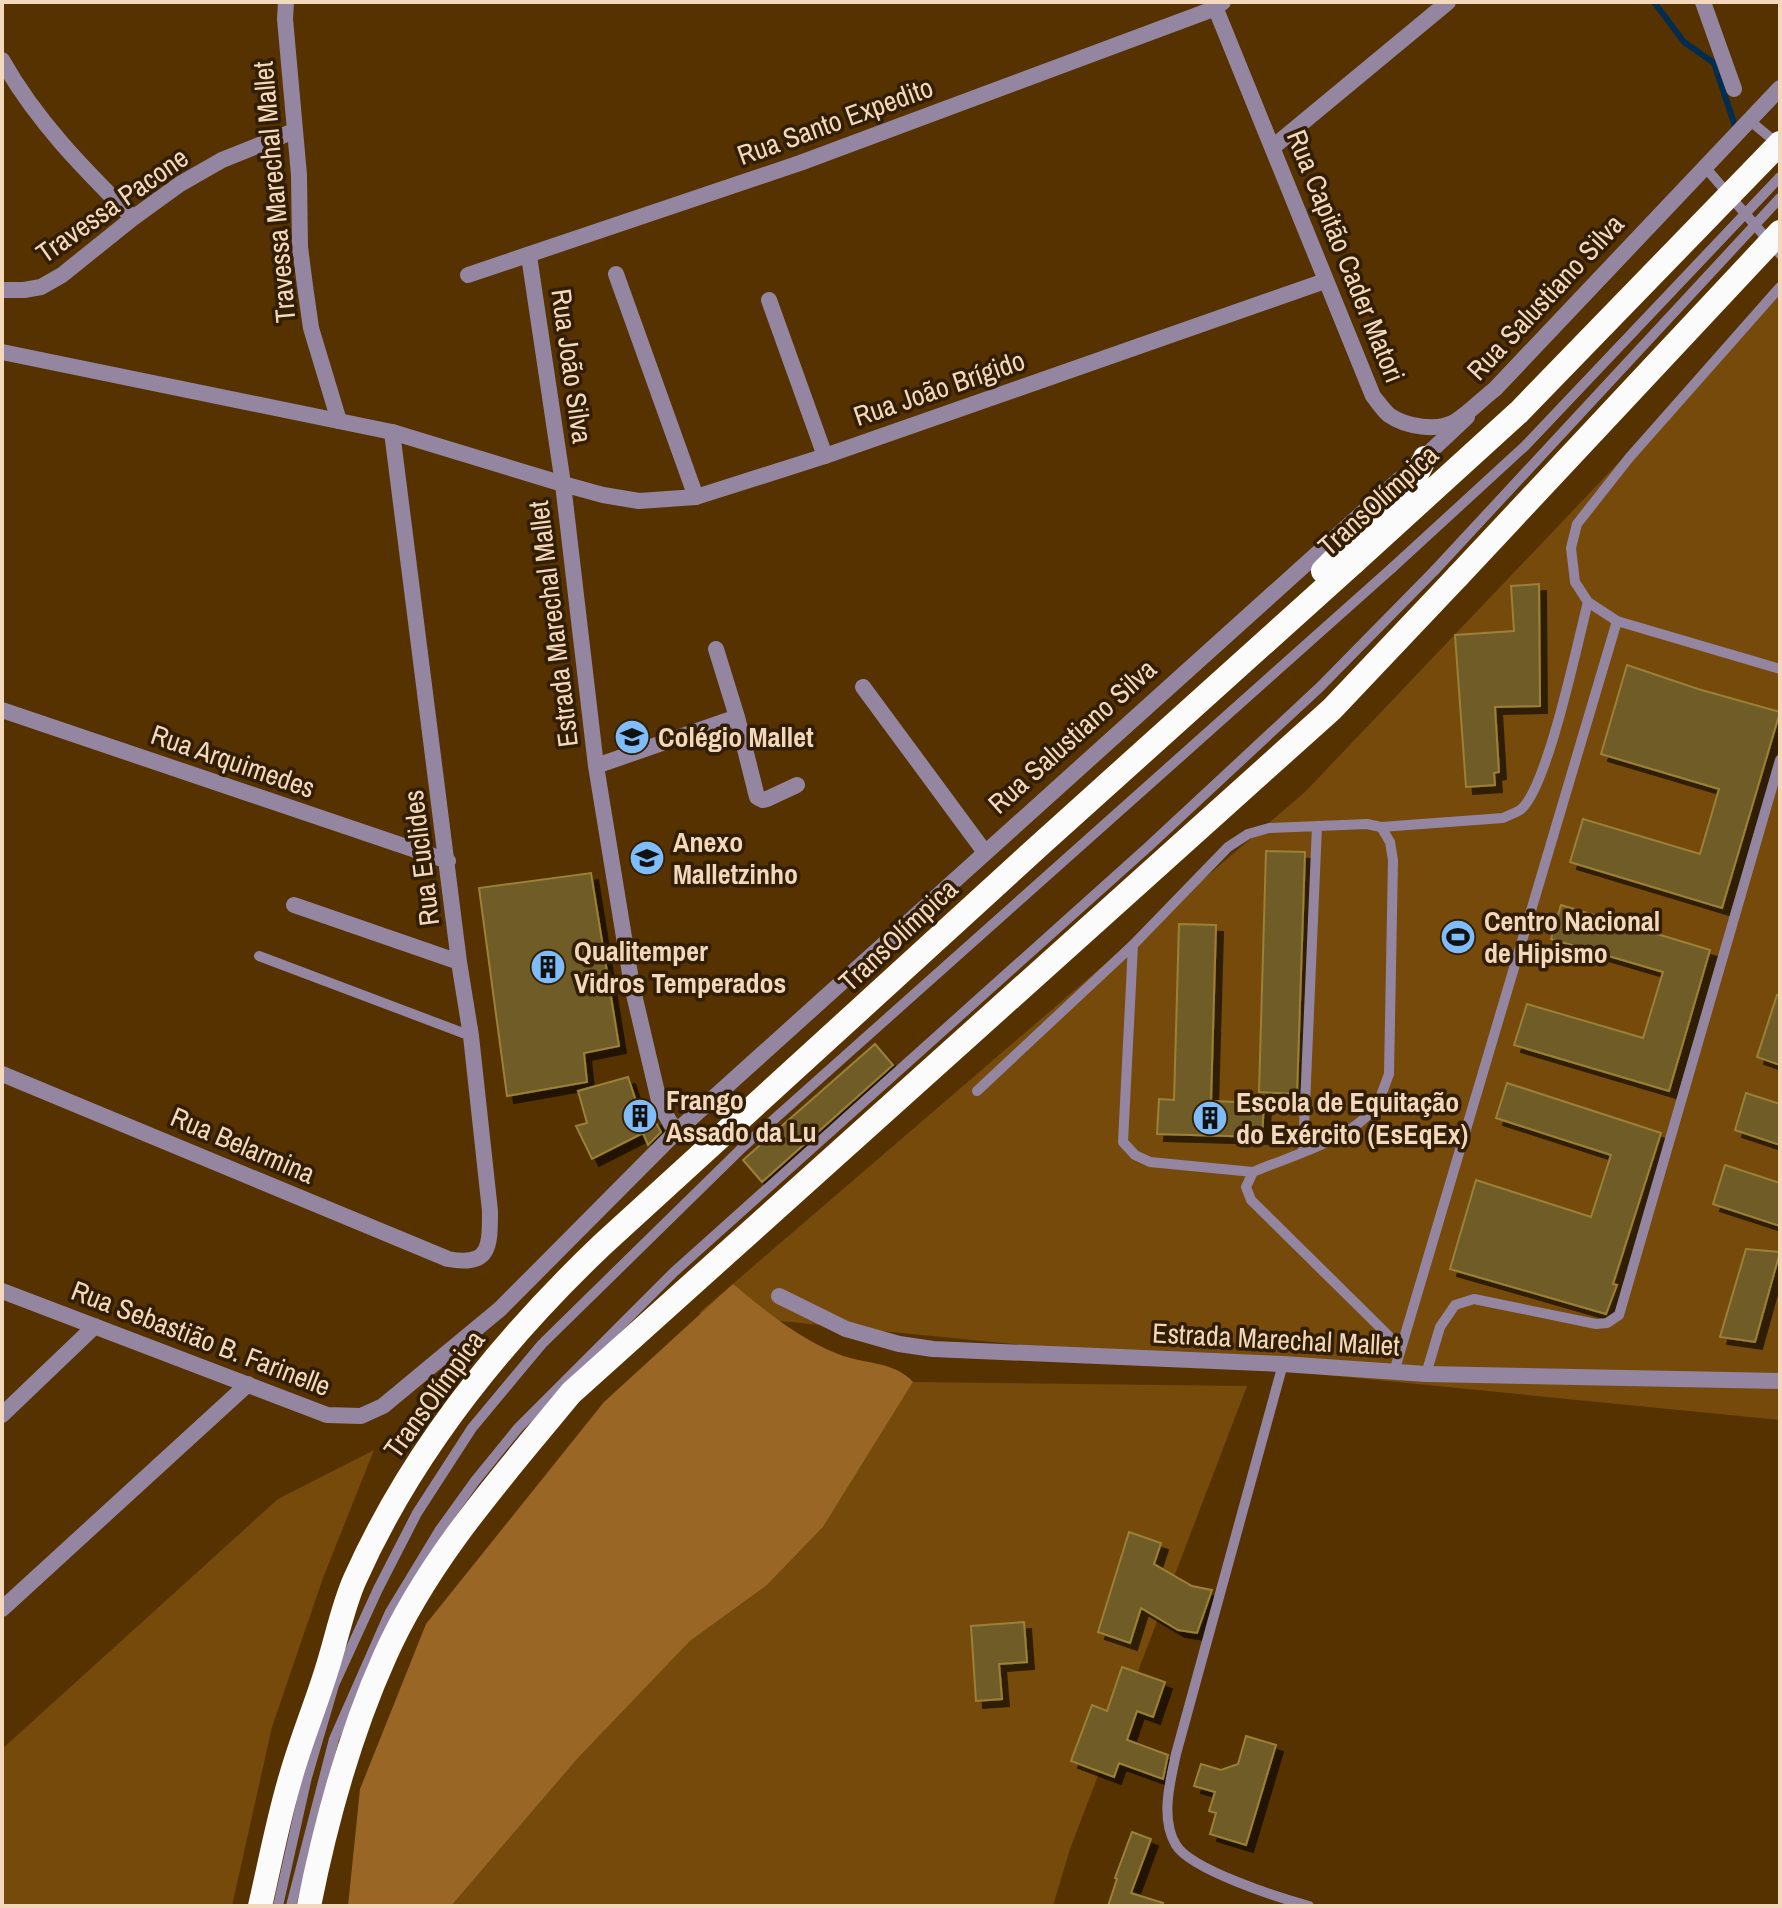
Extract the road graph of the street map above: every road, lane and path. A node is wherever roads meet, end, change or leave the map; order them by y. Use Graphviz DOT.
graph roads {
  1 [pos="286,2"];
  2 [pos="1448,2"];
  3 [pos="1703,2"];
  4 [pos="1217,4"];
  5 [pos="2,60"];
  6 [pos="1780,88"];
  7 [pos="1734,89"];
  8 [pos="1749,120"];
  9 [pos="294,131"];
  10 [pos="1780,144"];
  11 [pos="1273,147"];
  12 [pos="1704,166"];
  13 [pos="1780,177"];
  14 [pos="1780,198"];
  15 [pos="133,218"];
  16 [pos="1780,232"];
  17 [pos="1780,254"];
  18 [pos="529,256"];
  19 [pos="616,274"];
  20 [pos="468,275"];
  21 [pos="1325,281"];
  22 [pos="1780,287"];
  23 [pos="2,290"];
  24 [pos="769,300"];
  25 [pos="2,352"];
  26 [pos="1495,389"];
  27 [pos="339,421"];
  28 [pos="392,432"];
  29 [pos="825,456"];
  30 [pos="1425,458"];
  31 [pos="563,484"];
  32 [pos="696,497"];
  33 [pos="1446,573"];
  34 [pos="1588,602"];
  35 [pos="1617,621"];
  36 [pos="716,649"];
  37 [pos="1780,669"];
  38 [pos="863,687"];
  39 [pos="2,710"];
  40 [pos="737,717"];
  41 [pos="1780,760"];
  42 [pos="596,766"];
  43 [pos="797,785"];
  44 [pos="1317,826"];
  45 [pos="1381,827"];
  46 [pos="1041,844"];
  47 [pos="984,851"];
  48 [pos="448,861"];
  49 [pos="294,905"];
  50 [pos="1133,945"];
  51 [pos="259,956"];
  52 [pos="459,962"];
  53 [pos="471,1036"];
  54 [pos="2,1074"];
  55 [pos="977,1091"];
  56 [pos="679,1129"];
  57 [pos="1303,1151"];
  58 [pos="1253,1172"];
  59 [pos="464,1262"];
  60 [pos="2,1291"];
  61 [pos="779,1296"];
  62 [pos="95,1326"];
  63 [pos="1401,1348"];
  64 [pos="1283,1364"];
  65 [pos="1394,1372"];
  66 [pos="1426,1374"];
  67 [pos="1780,1381"];
  68 [pos="248,1384"];
  69 [pos="383,1406"];
  70 [pos="2,1415"];
  71 [pos="2,1609"];
  72 [pos="260,1906"];
  73 [pos="278,1906"];
  74 [pos="291,1906"];
  75 [pos="309,1906"];
  76 [pos="1309,1906"];
  1 -- 9 [label="street, Travessa Marechal Mallet"];
  2 -- 11 [label="street"];
  3 -- 7 [label="street"];
  4 -- 11 [label="street, Rua Capitão Cader Matori"];
  4 -- 18 [label="street, Rua Santo Expedito"];
  5 -- 15 [label="street"];
  6 -- 8 [label="street, Rua Salustiano Silva"];
  8 -- 10 [label="lane"];
  8 -- 12 [label="street, Rua Salustiano Silva"];
  9 -- 15 [label="street, Travessa Pacone"];
  9 -- 27 [label="street, Travessa Marechal Mallet"];
  10 -- 46 [label="highway, TransOlímpica, bridge"];
  11 -- 21 [label="street, Rua Capitão Cader Matori"];
  12 -- 17 [label="lane"];
  12 -- 26 [label="street, Rua Salustiano Silva"];
  13 -- 73 [label="lane, TransOlímpica, bridge"];
  14 -- 33 [label="lane, bridge"];
  15 -- 23 [label="street, Travessa Pacone"];
  16 -- 33 [label="highway, bridge"];
  18 -- 20 [label="street, Rua Santo Expedito"];
  18 -- 31 [label="street, Rua João Silva"];
  19 -- 32 [label="street"];
  21 -- 26 [label="street, Rua Capitão Cader Matori"];
  21 -- 29 [label="street, Rua João Brígido"];
  22 -- 34 [label="lane"];
  24 -- 29 [label="street"];
  25 -- 27 [label="street, Estrada Marechal Mallet"];
  26 -- 30 [label="street, Rua Salustiano Silva"];
  27 -- 28 [label="street, Estrada Marechal Mallet"];
  28 -- 31 [label="street, Estrada Marechal Mallet"];
  28 -- 48 [label="street, Rua Euclides"];
  29 -- 32 [label="street, Rua João Brígido"];
  30 -- 46 [label="highway"];
  30 -- 47 [label="street, Rua Salustiano Silva"];
  31 -- 32 [label="street, Rua João Brígido"];
  31 -- 42 [label="street, Estrada Marechal Mallet"];
  33 -- 74 [label="lane"];
  33 -- 75 [label="highway"];
  34 -- 35 [label="lane"];
  34 -- 45 [label="lane"];
  35 -- 37 [label="lane"];
  35 -- 63 [label="lane"];
  36 -- 40 [label="street"];
  38 -- 47 [label="street"];
  39 -- 48 [label="street, Rua Arquimedes"];
  40 -- 42 [label="street"];
  40 -- 43 [label="street"];
  41 -- 66 [label="lane"];
  42 -- 56 [label="street, Estrada Marechal Mallet"];
  44 -- 45 [label="lane"];
  44 -- 50 [label="lane"];
  44 -- 57 [label="lane"];
  45 -- 57 [label="lane"];
  46 -- 72 [label="highway, TransOlímpica"];
  47 -- 56 [label="street, Rua Salustiano Silva"];
  48 -- 52 [label="street, Rua Euclides"];
  49 -- 52 [label="street"];
  50 -- 55 [label="lane"];
  50 -- 58 [label="lane"];
  51 -- 53 [label="lane"];
  52 -- 53 [label="street, Rua Euclides"];
  53 -- 59 [label="street, Rua Euclides"];
  54 -- 59 [label="street, Rua Belarmina"];
  56 -- 69 [label="street, Rua Salustiano Silva"];
  57 -- 58 [label="lane"];
  58 -- 63 [label="lane"];
  60 -- 62 [label="street, Rua Sebastião B. Farinelle"];
  61 -- 64 [label="street, Estrada Marechal Mallet"];
  62 -- 68 [label="street, Rua Sebastião B. Farinelle"];
  62 -- 70 [label="street"];
  63 -- 65 [label="lane"];
  64 -- 65 [label="street, Estrada Marechal Mallet"];
  64 -- 76 [label="lane"];
  65 -- 66 [label="street, Estrada Marechal Mallet"];
  66 -- 67 [label="street, Estrada Marechal Mallet"];
  68 -- 69 [label="street, Rua Sebastião B. Farinelle"];
  68 -- 71 [label="street"];
}
